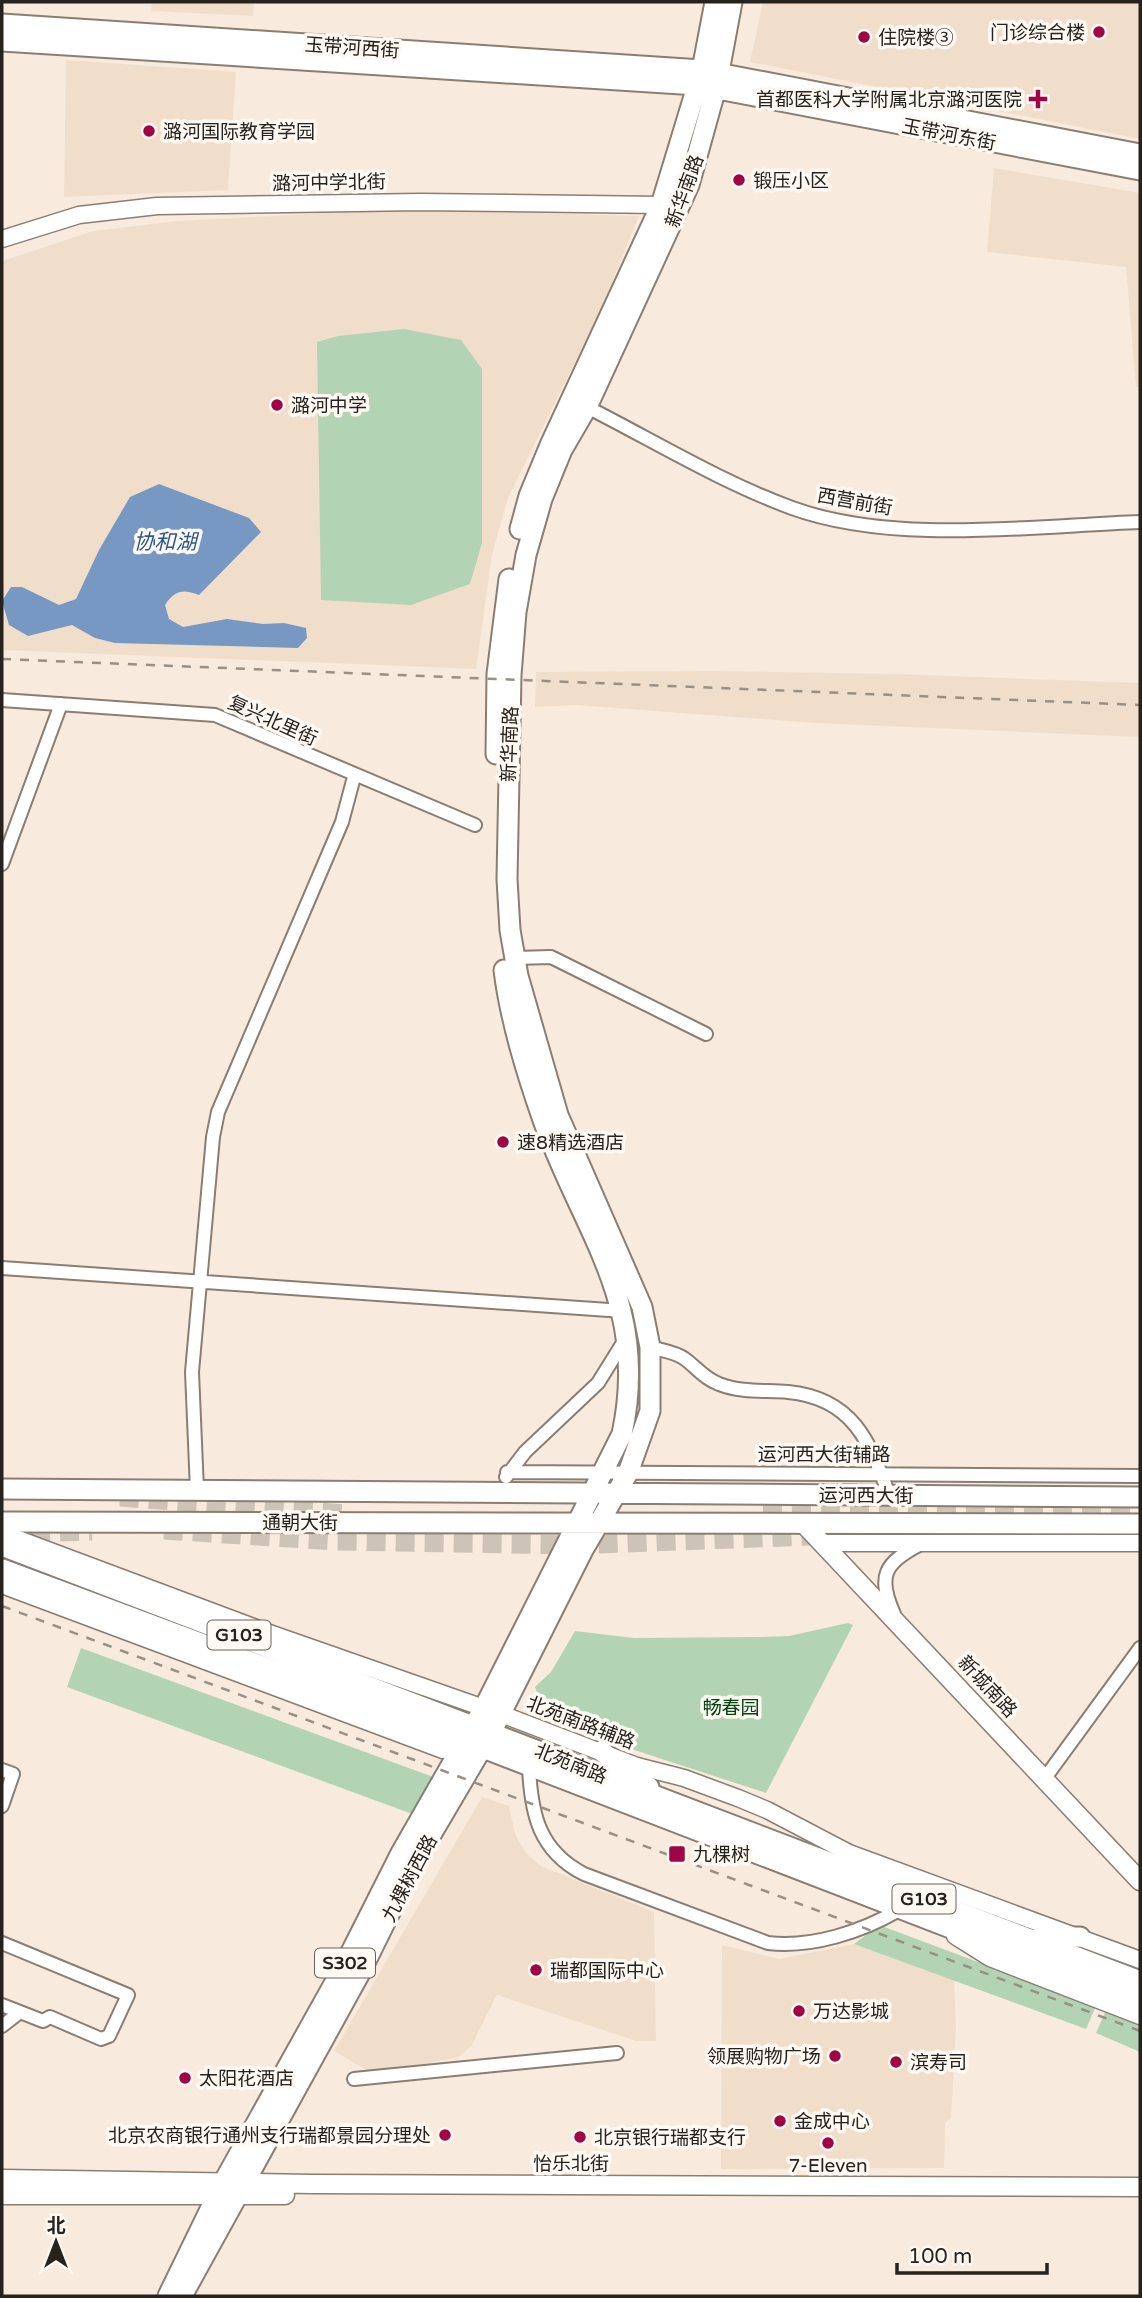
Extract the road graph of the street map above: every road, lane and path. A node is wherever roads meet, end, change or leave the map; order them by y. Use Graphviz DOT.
graph roads {
  1 [pos="715,2"];
  2 [pos="732,2"];
  3 [pos="2,24"];
  4 [pos="2,41"];
  5 [pos="708,79"];
  6 [pos="1140,154"];
  7 [pos="1140,170"];
  8 [pos="661,205"];
  9 [pos="2,239"];
  10 [pos="587,407"];
  11 [pos="1140,522"];
  12 [pos="2,700"];
  13 [pos="61,704"];
  14 [pos="354,776"];
  15 [pos="475,825"];
  16 [pos="2,864"];
  17 [pos="514,958"];
  18 [pos="706,1034"];
  19 [pos="2,1268"];
  20 [pos="201,1281"];
  21 [pos="623,1311"];
  22 [pos="628,1335"];
  23 [pos="650,1347"];
  24 [pos="507,1472"];
  25 [pos="603,1473"];
  26 [pos="628,1473"];
  27 [pos="882,1475"];
  28 [pos="1140,1476"];
  29 [pos="2,1489"];
  30 [pos="197,1490"];
  31 [pos="502,1492"];
  32 [pos="591,1495"];
  33 [pos="613,1495"];
  34 [pos="889,1495"];
  35 [pos="1140,1497"];
  36 [pos="2,1522"];
  37 [pos="803,1522"];
  38 [pos="576,1523"];
  39 [pos="598,1524"];
  40 [pos="1140,1524"];
  41 [pos="2,1532"];
  42 [pos="823,1543"];
  43 [pos="923,1543"];
  44 [pos="1140,1543"];
  45 [pos="2,1546"];
  46 [pos="2,1569"];
  47 [pos="2,1585"];
  48 [pos="897,1621"];
  49 [pos="1140,1648"];
  50 [pos="221,1649"];
  51 [pos="258,1679"];
  52 [pos="483,1728"];
  53 [pos="601,1751"];
  54 [pos="529,1767"];
  55 [pos="2,1770"];
  56 [pos="1045,1778"];
  57 [pos="667,1800"];
  58 [pos="2,1806"];
  59 [pos="1140,1881"];
  60 [pos="899,1910"];
  61 [pos="935,1923"];
  62 [pos="1025,1937"];
  63 [pos="1080,1937"];
  64 [pos="2,1943"];
  65 [pos="1140,1960"];
  66 [pos="1140,1981"];
  67 [pos="1140,2001"];
  68 [pos="2,2004"];
  69 [pos="20,2012"];
  70 [pos="1140,2016"];
  71 [pos="2,2026"];
  72 [pos="617,2053"];
  73 [pos="354,2079"];
  74 [pos="2,2179"];
  75 [pos="1140,2187"];
  76 [pos="231,2189"];
  77 [pos="2,2195"];
  78 [pos="1140,2195"];
  79 [pos="168,2296"];
  80 [pos="182,2296"];
  1 -- 5 [label="main road, 新华南路"];
  2 -- 5 [label="main road, 新华南路"];
  3 -- 5 [label="main road, 玉带河西街"];
  4 -- 5 [label="main road, 玉带河西街"];
  5 -- 6 [label="main road, 玉带河东街"];
  5 -- 7 [label="main road, 玉带河东街"];
  5 -- 8 [label="main road, 新华南路"];
  5 -- 10 [label="main road, 新华南路"];
  8 -- 9 [label="street, 潞河中学北街"];
  8 -- 21 [label="main road, 新华南路"];
  10 -- 11 [label="street, 西营前街"];
  10 -- 17 [label="main road, 新华南路"];
  12 -- 13 [label="street, 复兴北里街"];
  13 -- 14 [label="street, 复兴北里街"];
  13 -- 16 [label="street"];
  14 -- 15 [label="street, 复兴北里街"];
  14 -- 20 [label="street"];
  17 -- 18 [label="street"];
  17 -- 23 [label="main road, 新华南路"];
  19 -- 20 [label="street"];
  20 -- 21 [label="street"];
  20 -- 30 [label="street"];
  21 -- 22 [label="main road, 新华南路"];
  22 -- 24 [label="street"];
  22 -- 25 [label="main road, 新华南路"];
  23 -- 26 [label="main road, 新华南路"];
  23 -- 27 [label="street"];
  24 -- 25 [label="street, 运河西大街辅路"];
  24 -- 31 [label="street"];
  25 -- 26 [label="street, 运河西大街辅路"];
  25 -- 32 [label="main road, 新华南路"];
  26 -- 27 [label="street, 运河西大街辅路"];
  26 -- 33 [label="main road, 新华南路"];
  27 -- 28 [label="street, 运河西大街辅路"];
  27 -- 34 [label="street"];
  29 -- 30 [label="main road, 通朝大街"];
  30 -- 31 [label="main road, 通朝大街"];
  31 -- 32 [label="main road, 通朝大街"];
  32 -- 33 [label="main road, 运河西大街"];
  32 -- 38 [label="main road, 九棵树西路 / S302"];
  33 -- 34 [label="main road, 运河西大街"];
  33 -- 39 [label="main road, 九棵树西路 / S302"];
  34 -- 35 [label="main road, 运河西大街"];
  36 -- 38 [label="main road, 通朝大街"];
  37 -- 39 [label="main road, 运河西大街"];
  37 -- 40 [label="main road, 运河西大街"];
  37 -- 42 [label="main road, 新城南路"];
  38 -- 39 [label="main road, 通朝大街"];
  38 -- 52 [label="main road, 九棵树西路 / S302"];
  39 -- 52 [label="main road, 九棵树西路 / S302"];
  41 -- 52 [label="street, 北苑南路辅路"];
  42 -- 43 [label="street"];
  42 -- 48 [label="main road, 新城南路"];
  43 -- 44 [label="street"];
  43 -- 48 [label="street"];
  45 -- 52 [label="main road, 北苑南路 / G103"];
  46 -- 50 [label="main road, 北苑南路 / G103"];
  47 -- 51 [label="street, 北苑南路辅路"];
  48 -- 56 [label="main road, 新城南路"];
  49 -- 56 [label="street"];
  50 -- 51 [label="main road"];
  50 -- 52 [label="main road, 北苑南路 / G103"];
  51 -- 52 [label="street, 北苑南路辅路"];
  52 -- 53 [label="street, 北苑南路辅路"];
  52 -- 54 [label="main road, 北苑南路 / G103"];
  52 -- 57 [label="main road, 北苑南路 / G103"];
  52 -- 76 [label="main road, 九棵树西路 / S302"];
  53 -- 57 [label="main road"];
  53 -- 63 [label="street, 北苑南路辅路"];
  54 -- 60 [label="main road, 北苑南路 / G103"];
  54 -- 60 [label="street"];
  55 -- 58 [label="street"];
  56 -- 59 [label="main road, 新城南路"];
  57 -- 62 [label="main road, 北苑南路 / G103"];
  60 -- 61 [label="main road, 北苑南路 / G103"];
  61 -- 67 [label="main road, 北苑南路 / G103"];
  61 -- 70 [label="street"];
  62 -- 63 [label="main road"];
  62 -- 66 [label="main road, 北苑南路 / G103"];
  63 -- 65 [label="street, 北苑南路辅路"];
  64 -- 69 [label="street"];
  68 -- 69 [label="street"];
  69 -- 71 [label="street"];
  72 -- 73 [label="street"];
  74 -- 76 [label="main road, 怡乐北街"];
  75 -- 76 [label="main road, 怡乐北街"];
  76 -- 77 [label="main road, 怡乐北街"];
  76 -- 78 [label="main road, 怡乐北街"];
  76 -- 79 [label="main road, 九棵树西路 / S302"];
  76 -- 80 [label="main road, 九棵树西路 / S302"];
}
